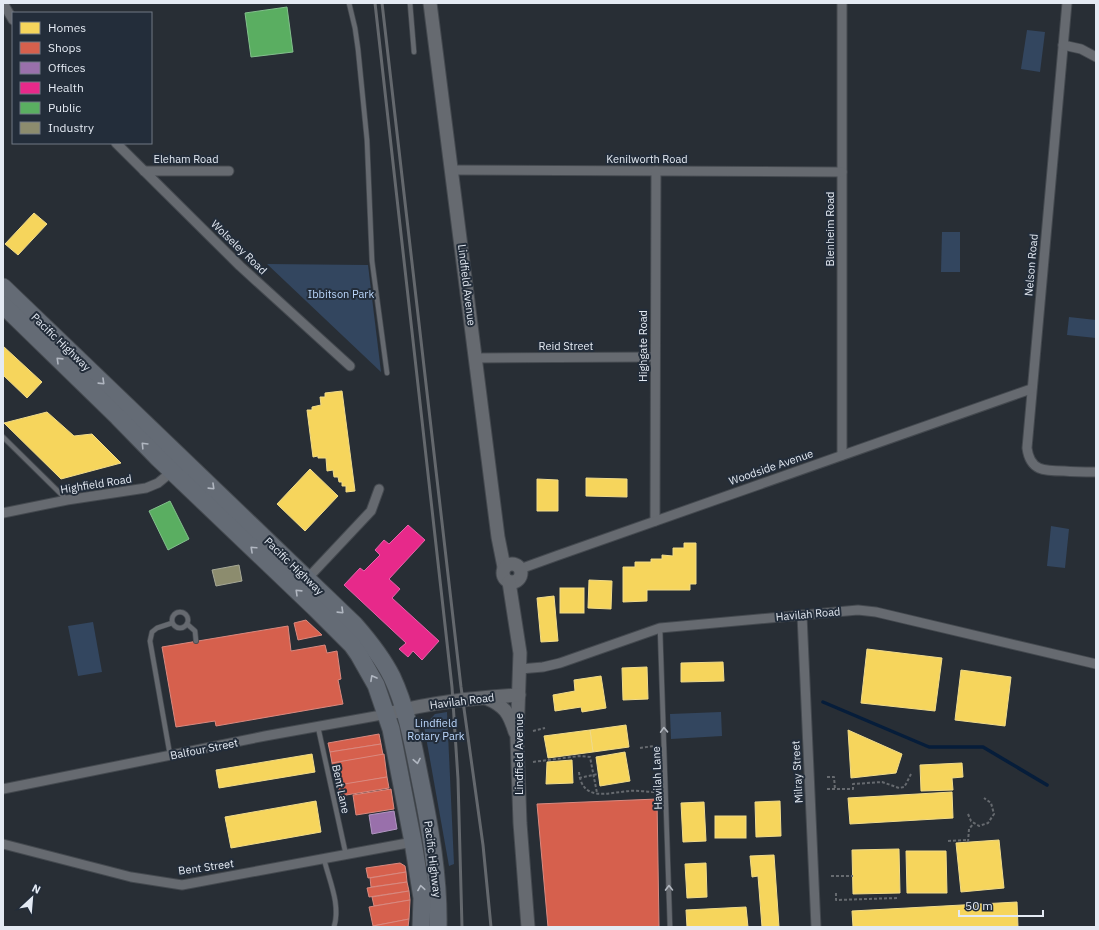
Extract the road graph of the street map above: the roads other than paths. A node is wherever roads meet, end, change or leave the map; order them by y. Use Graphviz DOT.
graph roads {
  1 [pos="3,3"];
  2 [pos="348,3"];
  3 [pos="410,3"];
  4 [pos="430,3"];
  5 [pos="842,3"];
  6 [pos="1067,3"];
  7 [pos="12,18"];
  8 [pos="1063,45"];
  9 [pos="414,52"];
  10 [pos="1096,57"];
  11 [pos="117,144"];
  12 [pos="452,170"];
  13 [pos="144,171"];
  14 [pos="229,171"];
  15 [pos="656,171"];
  16 [pos="842,172"];
  17 [pos="3,287"];
  18 [pos="3,305"];
  19 [pos="655,357"];
  20 [pos="476,358"];
  21 [pos="350,366"];
  22 [pos="386,373"];
  23 [pos="1031,389"];
  24 [pos="3,437"];
  25 [pos="842,455"];
  26 [pos="184,460"];
  27 [pos="172,472"];
  28 [pos="1096,472"];
  29 [pos="379,489"];
  30 [pos="67,500"];
  31 [pos="3,513"];
  32 [pos="656,521"];
  33 [pos="504,567"];
  34 [pos="520,570"];
  35 [pos="307,579"];
  36 [pos="509,582"];
  37 [pos="802,615"];
  38 [pos="172,623"];
  39 [pos="187,624"];
  40 [pos="660,628"];
  41 [pos="196,641"];
  42 [pos="1096,664"];
  43 [pos="520,668"];
  44 [pos="519,695"];
  45 [pos="486,698"];
  46 [pos="404,709"];
  47 [pos="387,714"];
  48 [pos="318,727"];
  49 [pos="518,739"];
  50 [pos="170,755"];
  51 [pos="3,789"];
  52 [pos="413,842"];
  53 [pos="3,844"];
  54 [pos="346,854"];
  55 [pos="324,858"];
  56 [pos="334,927"];
  57 [pos="421,927"];
  58 [pos="438,927"];
  59 [pos="528,927"];
  60 [pos="670,927"];
  61 [pos="816,927"];
  1 -- 7 [label="street"];
  2 -- 22 [label="lane"];
  3 -- 9 [label="lane"];
  4 -- 12 [label="street, Lindfield Avenue"];
  5 -- 16 [label="street, Blenheim Road"];
  6 -- 8 [label="street, Nelson Road"];
  8 -- 10 [label="street"];
  8 -- 23 [label="street, Nelson Road"];
  11 -- 13 [label="street, Wolseley Road"];
  12 -- 15 [label="street, Kenilworth Road"];
  12 -- 20 [label="street, Lindfield Avenue"];
  13 -- 14 [label="street, Eleham Road"];
  13 -- 21 [label="street, Wolseley Road"];
  15 -- 16 [label="street, Kenilworth Road"];
  15 -- 19 [label="street, Highgate Road"];
  16 -- 25 [label="street, Blenheim Road"];
  17 -- 26 [label="highway, Pacific Highway, one-way"];
  27 -- 18 [label="highway, Pacific Highway, one-way"];
  19 -- 20 [label="street, Reid Street"];
  19 -- 32 [label="street, Highgate Road"];
  20 -- 33 [label="street, Lindfield Avenue"];
  23 -- 25 [label="street, Woodside Avenue"];
  23 -- 28 [label="street, Nelson Road"];
  24 -- 30 [label="lane"];
  25 -- 32 [label="street, Woodside Avenue"];
  26 -- 27 [label="street, Highfield Road"];
  26 -- 35 [label="highway, Pacific Highway, one-way"];
  27 -- 30 [label="street, Highfield Road"];
  47 -- 27 [label="highway, Pacific Highway, one-way"];
  29 -- 35 [label="street"];
  30 -- 31 [label="street, Highfield Road"];
  32 -- 34 [label="street, Woodside Avenue"];
  33 -- 34 [label="street"];
  33 -- 36 [label="street"];
  34 -- 36 [label="street"];
  35 -- 46 [label="highway, Pacific Highway, one-way"];
  36 -- 43 [label="street, Lindfield Avenue"];
  37 -- 40 [label="street, Havilah Road"];
  37 -- 42 [label="street, Havilah Road"];
  37 -- 61 [label="street, Milray Street"];
  38 -- 39 [label="lane"];
  38 -- 39 [label="lane"];
  38 -- 50 [label="lane"];
  39 -- 41 [label="lane"];
  40 -- 43 [label="street, Havilah Road"];
  60 -- 40 [label="lane, Havilah Lane, one-way"];
  43 -- 44 [label="street, Lindfield Avenue"];
  44 -- 45 [label="street, Havilah Road"];
  44 -- 49 [label="street, Lindfield Avenue"];
  45 -- 46 [label="street, Havilah Road"];
  45 -- 49 [label="street"];
  46 -- 47 [label="street, Balfour Street"];
  46 -- 58 [label="highway, Pacific Highway, one-way"];
  47 -- 48 [label="street, Balfour Street"];
  47 -- 52 [label="highway, Pacific Highway"];
  48 -- 50 [label="street, Balfour Street"];
  48 -- 54 [label="lane, Bent Lane"];
  49 -- 59 [label="street, Lindfield Avenue"];
  50 -- 51 [label="street, Balfour Street"];
  52 -- 54 [label="street, Bent Street"];
  57 -- 52 [label="highway, Pacific Highway, one-way"];
  53 -- 55 [label="street, Bent Street"];
  54 -- 55 [label="street, Bent Street"];
  55 -- 56 [label="lane"];
}
